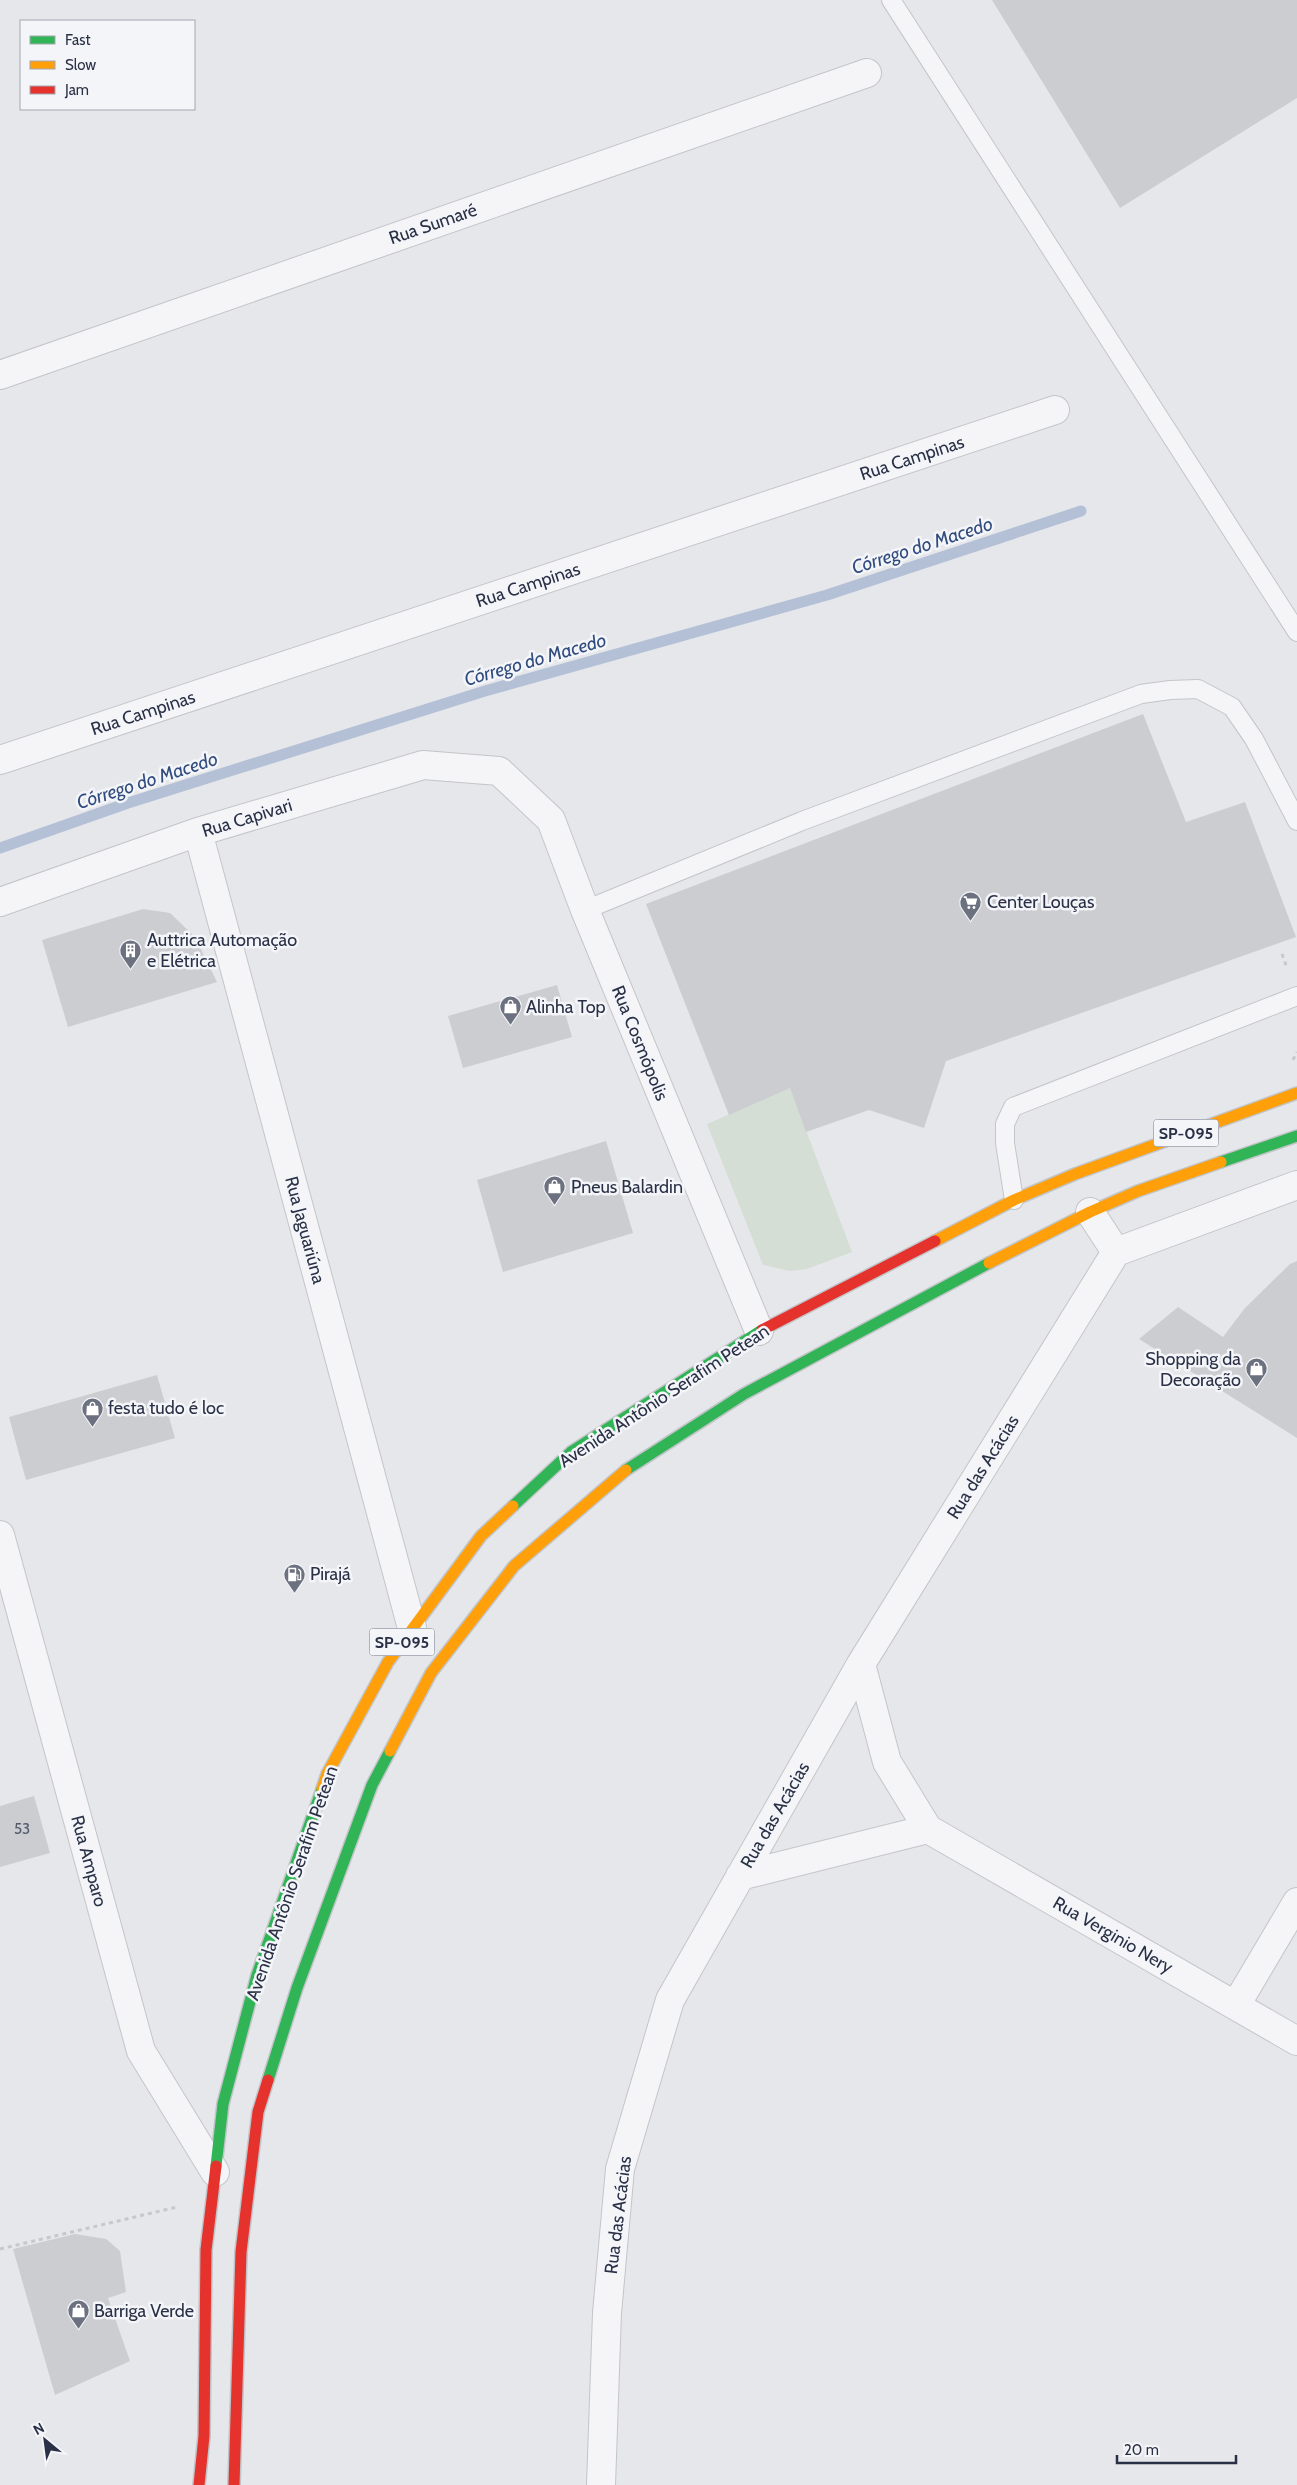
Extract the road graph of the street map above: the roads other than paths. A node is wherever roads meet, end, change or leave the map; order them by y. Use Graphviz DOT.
graph roads {
  1 [pos="891,0"];
  2 [pos="867,73"];
  3 [pos="0,375"];
  4 [pos="1055,410"];
  5 [pos="1297,632"];
  6 [pos="0,760"];
  7 [pos="499,771"];
  8 [pos="1297,821"];
  9 [pos="198,832"];
  10 [pos="0,902"];
  11 [pos="585,910"];
  12 [pos="1297,996"];
  13 [pos="1297,1093"];
  14 [pos="1297,1136"];
  15 [pos="1297,1185"];
  16 [pos="1014,1200"];
  17 [pos="1090,1212"];
  18 [pos="1116,1252"];
  19 [pos="759,1331"];
  20 [pos="0,1535"];
  21 [pos="412,1628"];
  22 [pos="861,1664"];
  23 [pos="928,1829"];
  24 [pos="740,1876"];
  25 [pos="1297,1902"];
  26 [pos="1236,2005"];
  27 [pos="1297,2041"];
  28 [pos="215,2172"];
  29 [pos="199,2485"];
  30 [pos="234,2485"];
  31 [pos="601,2485"];
  1 -- 5 [label="lane"];
  2 -- 3 [label="street, Rua Sumaré"];
  4 -- 6 [label="street, Rua Campinas"];
  7 -- 9 [label="street, Rua Capivari"];
  7 -- 11 [label="street, Rua Cosmópolis"];
  8 -- 11 [label="lane"];
  9 -- 10 [label="street, Rua Capivari"];
  9 -- 21 [label="street, Rua Jaguariúna"];
  11 -- 19 [label="street, Rua Cosmópolis"];
  12 -- 16 [label="lane"];
  13 -- 16 [label="main road, Avenida Antônio Serafim Petean / SP-095"];
  14 -- 17 [label="main road, SP-095"];
  15 -- 18 [label="street"];
  16 -- 19 [label="main road, Avenida Antônio Serafim Petean / SP-095"];
  17 -- 18 [label="street"];
  17 -- 30 [label="main road, SP-095"];
  18 -- 22 [label="street, Rua das Acácias"];
  19 -- 21 [label="main road, Avenida Antônio Serafim Petean / SP-095"];
  20 -- 28 [label="street, Rua Amparo"];
  21 -- 28 [label="main road, Avenida Antônio Serafim Petean / SP-095"];
  22 -- 23 [label="street, Rua Verginio Nery"];
  22 -- 24 [label="street, Rua das Acácias"];
  23 -- 24 [label="street"];
  23 -- 26 [label="street, Rua Verginio Nery"];
  24 -- 31 [label="street, Rua das Acácias"];
  25 -- 26 [label="street"];
  26 -- 27 [label="street, Rua Verginio Nery"];
  28 -- 29 [label="main road, Avenida Antônio Serafim Petean / SP-095"];
}
